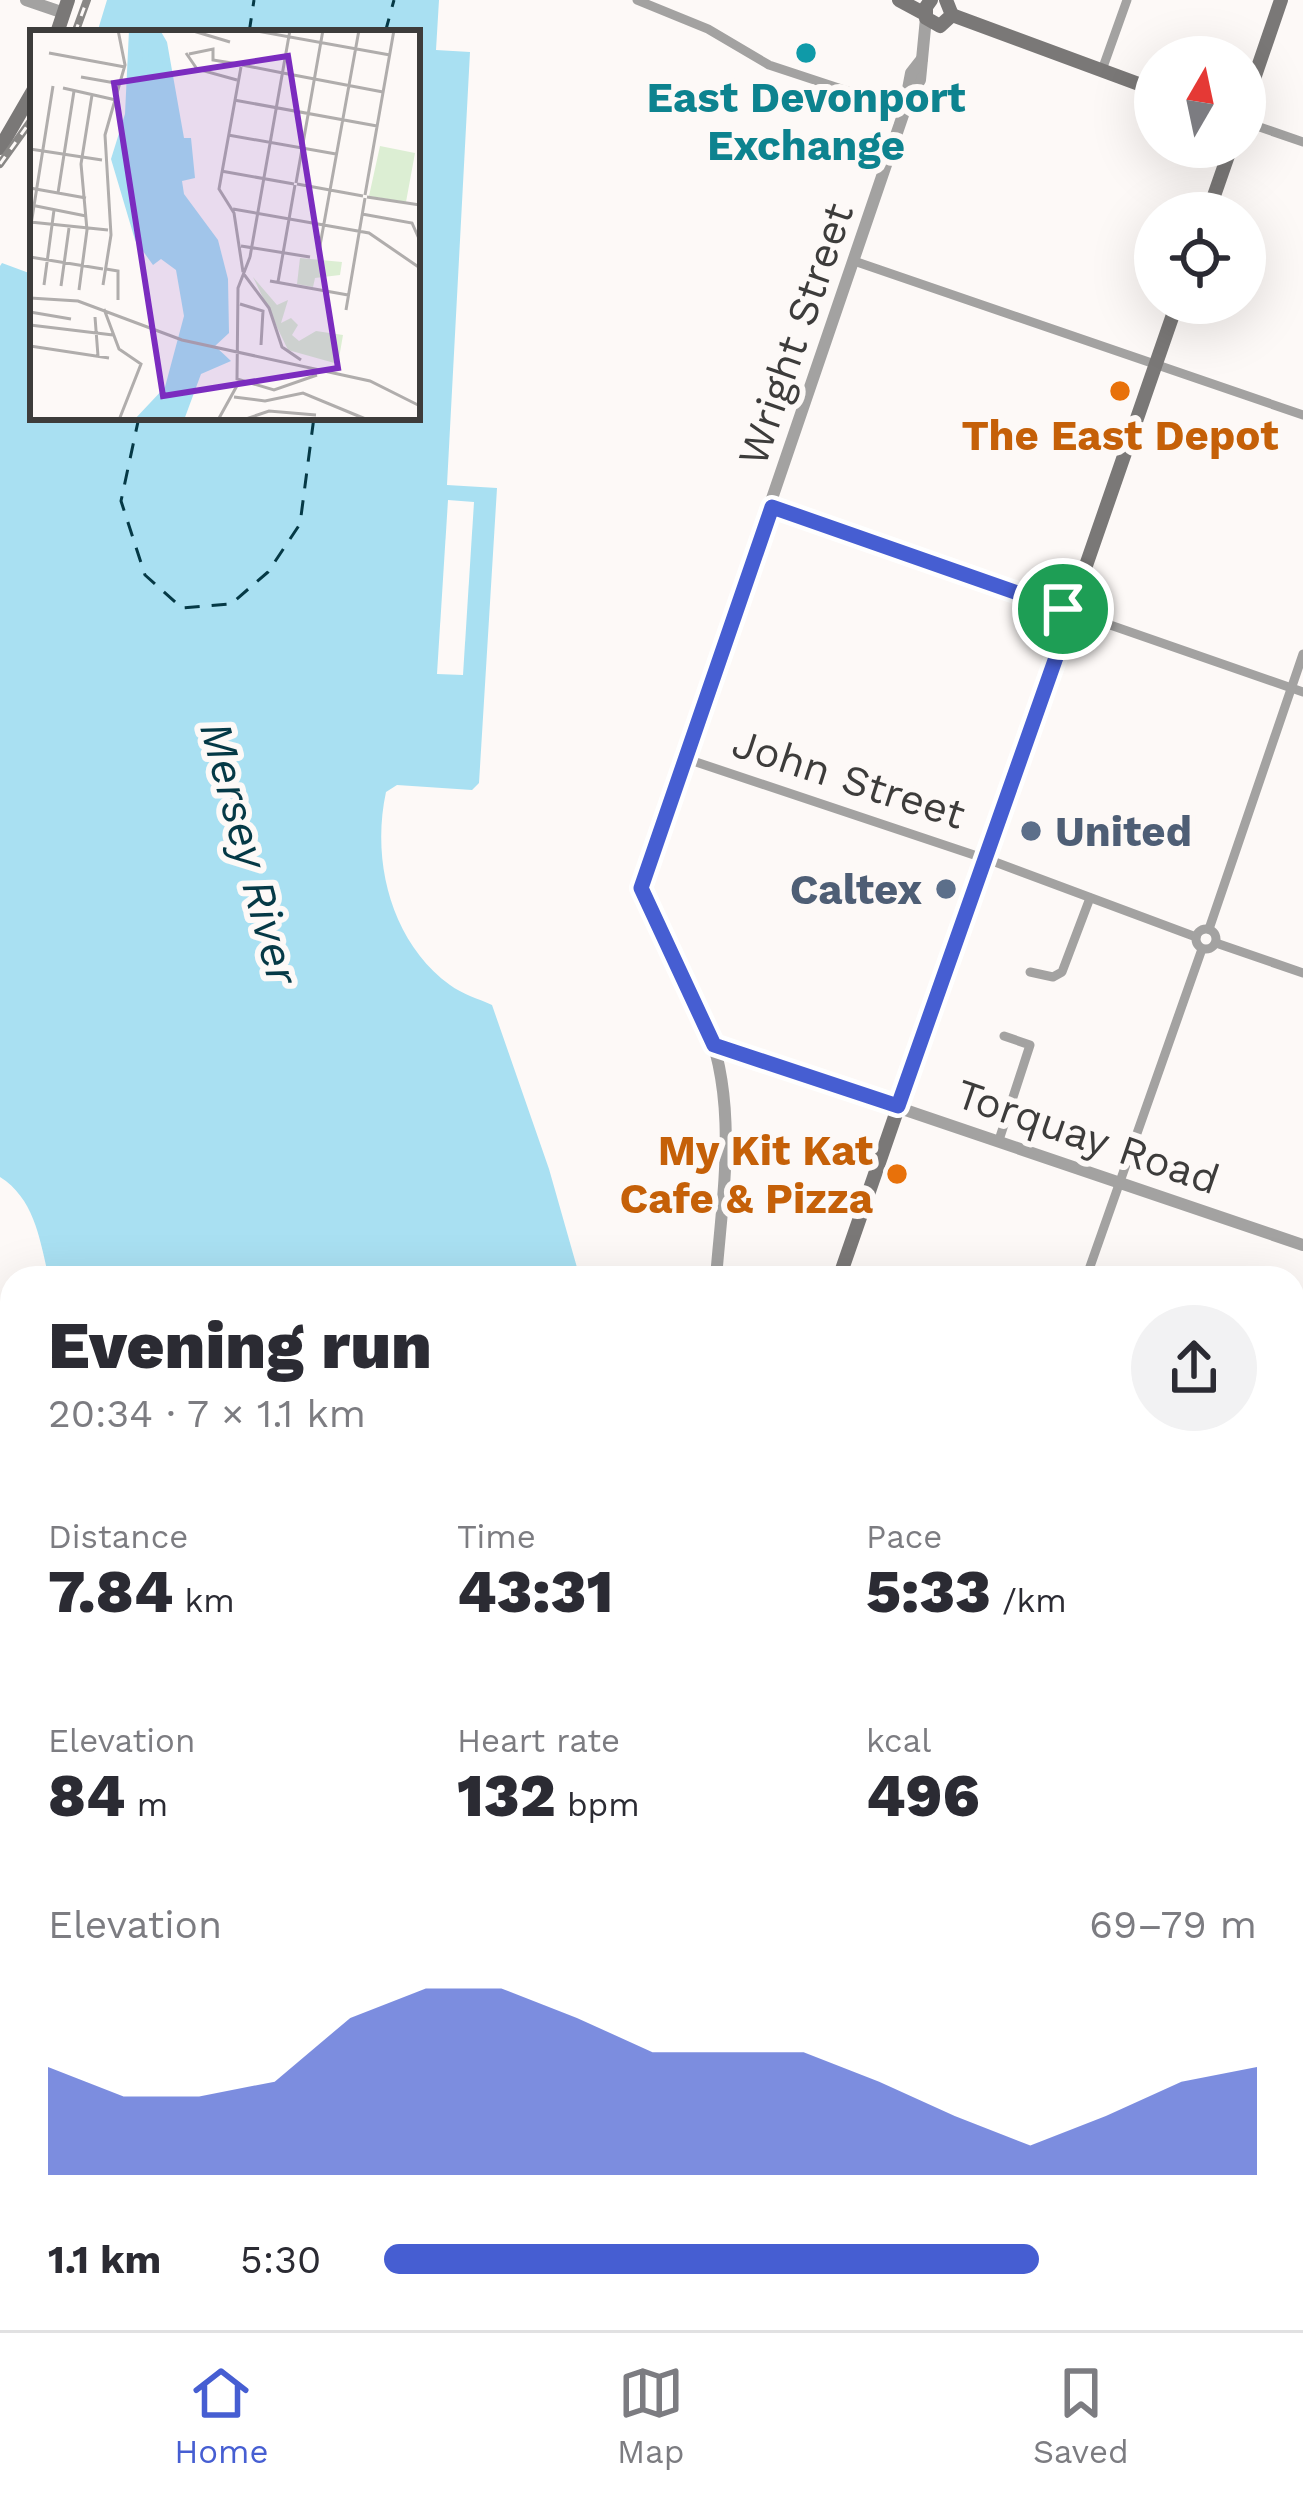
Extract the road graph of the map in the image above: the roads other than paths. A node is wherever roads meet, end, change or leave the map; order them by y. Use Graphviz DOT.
graph roads {
  1 [pos="26,0"];
  2 [pos="637,0"];
  3 [pos="899,0"];
  4 [pos="912,0"];
  5 [pos="1126,0"];
  6 [pos="1281,0"];
  7 [pos="66,6"];
  8 [pos="928,8"];
  9 [pos="947,13"];
  10 [pos="1266,44"];
  11 [pos="923,55"];
  12 [pos="1102,70"];
  13 [pos="1134,82"];
  14 [pos="30,95"];
  15 [pos="903,115"];
  16 [pos="3,128"];
  17 [pos="1266,129"];
  18 [pos="1303,142"];
  19 [pos="0,148"];
  20 [pos="854,261"];
  21 [pos="1170,324"];
  22 [pos="1156,364"];
  23 [pos="1303,416"];
  24 [pos="772,507"];
  25 [pos="1072,612"];
  26 [pos="1303,654"];
  27 [pos="1297,690"];
  28 [pos="684,758"];
  29 [pos="985,858"];
  30 [pos="1090,898"];
  31 [pos="1208,929"];
  32 [pos="1196,937"];
  33 [pos="1216,943"];
  34 [pos="1202,950"];
  35 [pos="1030,972"];
  36 [pos="1303,973"];
  37 [pos="1004,1036"];
  38 [pos="714,1045"];
  39 [pos="898,1106"];
  40 [pos="999,1140"];
  41 [pos="1117,1183"];
  42 [pos="1303,1245"];
  43 [pos="717,1266"];
  44 [pos="843,1266"];
  45 [pos="1089,1266"];
  1 -- 7 [label="street"];
  2 -- 15 [label="street"];
  3 -- 8 [label="main road"];
  4 -- 8 [label="main road"];
  5 -- 12 [label="street"];
  6 -- 10 [label="main road"];
  8 -- 9 [label="main road"];
  8 -- 11 [label="street, Wright Street"];
  9 -- 11 [label="street, Wright Street"];
  9 -- 12 [label="main road"];
  11 -- 15 [label="street, Wright Street"];
  12 -- 13 [label="main road"];
  14 -- 16 [label="main road"];
  15 -- 20 [label="street, Wright Street"];
  16 -- 19 [label="main road"];
  17 -- 18 [label="street"];
  20 -- 22 [label="street"];
  20 -- 24 [label="street, Wright Street"];
  21 -- 22 [label="main road"];
  22 -- 23 [label="street"];
  22 -- 25 [label="main road"];
  24 -- 25 [label="street"];
  24 -- 28 [label="street, Wright Street"];
  25 -- 27 [label="street"];
  25 -- 29 [label="main road"];
  26 -- 27 [label="street"];
  27 -- 31 [label="street"];
  28 -- 29 [label="street, John Street"];
  28 -- 38 [label="street, Wright Street"];
  29 -- 30 [label="street, John Street"];
  29 -- 39 [label="main road"];
  30 -- 32 [label="street, John Street"];
  30 -- 35 [label="street"];
  31 -- 32 [label="street"];
  31 -- 33 [label="street"];
  32 -- 34 [label="street"];
  33 -- 34 [label="street"];
  33 -- 36 [label="street"];
  34 -- 41 [label="street"];
  37 -- 40 [label="street"];
  38 -- 39 [label="street, Torquay Road"];
  38 -- 43 [label="street, Wright Street"];
  39 -- 40 [label="street, Torquay Road"];
  39 -- 44 [label="main road"];
  40 -- 41 [label="street, Torquay Road"];
  41 -- 42 [label="street, Torquay Road"];
  41 -- 45 [label="street"];
}
